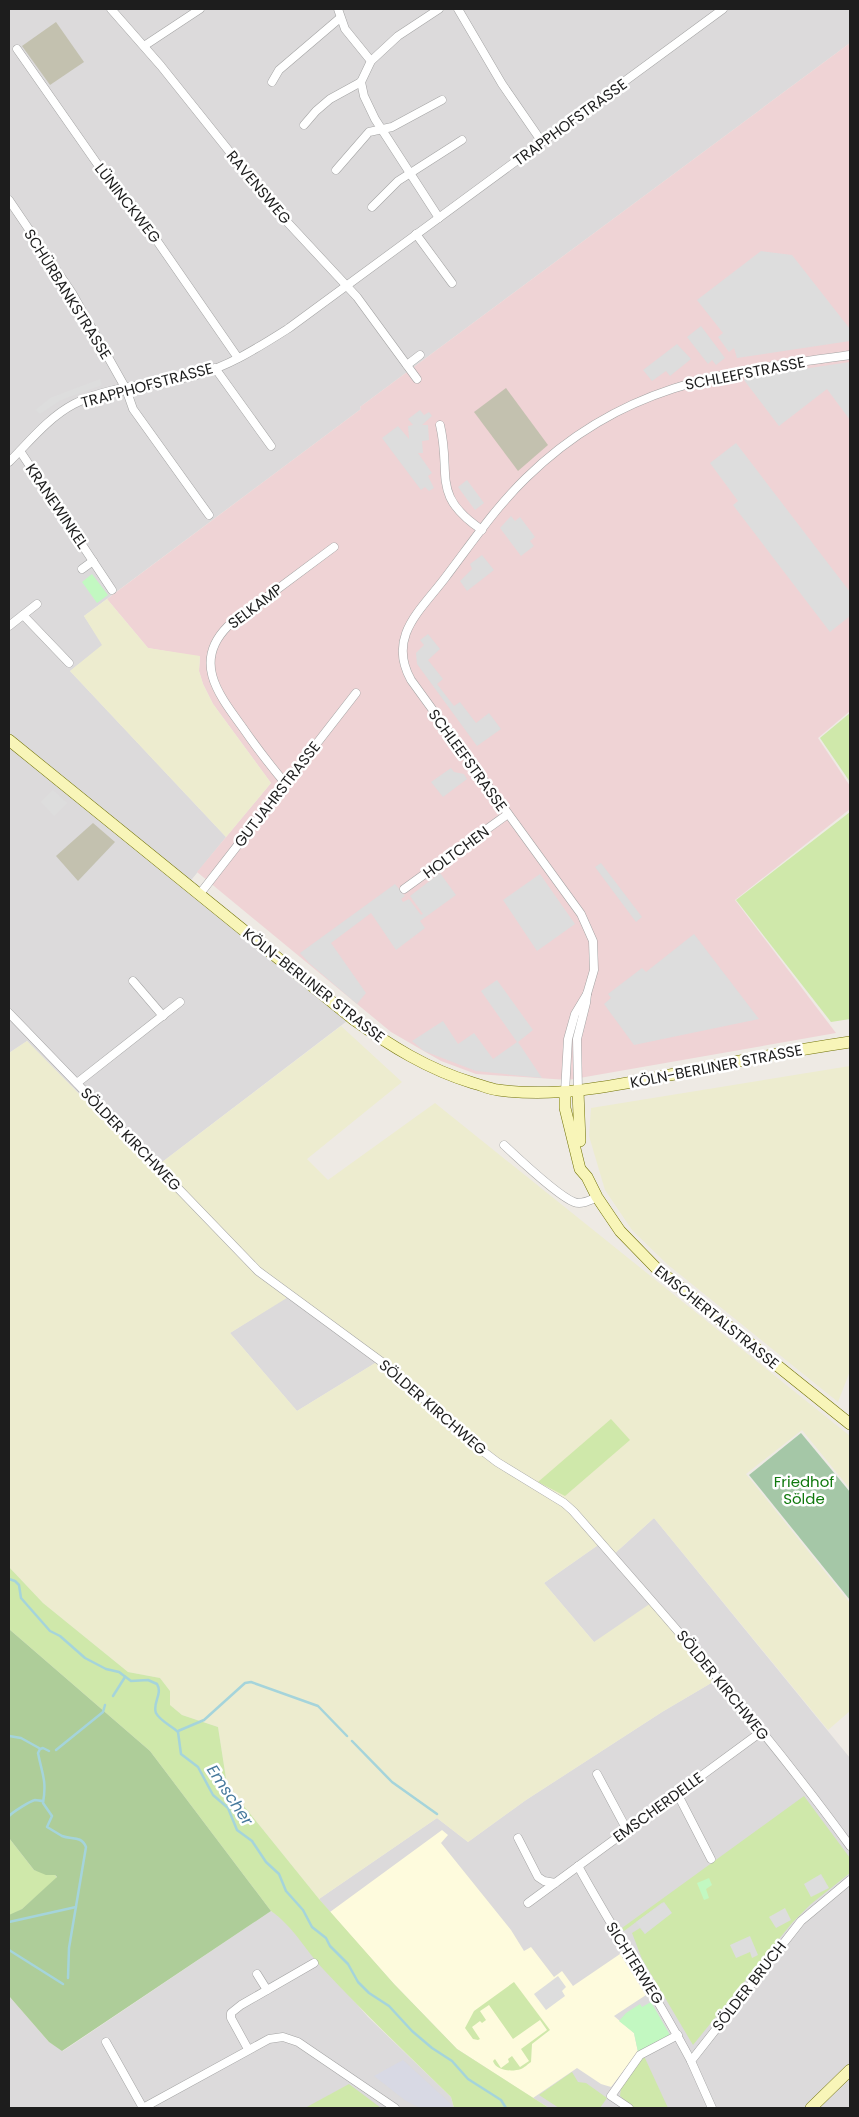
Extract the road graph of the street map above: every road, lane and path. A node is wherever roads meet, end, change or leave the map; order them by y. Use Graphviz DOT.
graph roads {
  1 [pos="111,9"];
  2 [pos="200,9"];
  3 [pos="338,9"];
  4 [pos="440,9"];
  5 [pos="458,9"];
  6 [pos="723,9"];
  7 [pos="340,18"];
  8 [pos="144,46"];
  9 [pos="17,49"];
  10 [pos="371,61"];
  11 [pos="272,82"];
  12 [pos="361,82"];
  13 [pos="442,100"];
  14 [pos="304,126"];
  15 [pos="381,129"];
  16 [pos="462,140"];
  17 [pos="542,142"];
  18 [pos="336,170"];
  19 [pos="408,174"];
  20 [pos="9,200"];
  21 [pos="372,207"];
  22 [pos="439,218"];
  23 [pos="416,234"];
  24 [pos="452,282"];
  25 [pos="347,286"];
  26 [pos="420,355"];
  27 [pos="850,355"];
  28 [pos="238,358"];
  29 [pos="407,365"];
  30 [pos="215,368"];
  31 [pos="417,379"];
  32 [pos="126,388"];
  33 [pos="440,424"];
  34 [pos="271,446"];
  35 [pos="20,451"];
  36 [pos="9,462"];
  37 [pos="209,515"];
  38 [pos="482,530"];
  39 [pos="334,547"];
  40 [pos="93,561"];
  41 [pos="82,569"];
  42 [pos="112,590"];
  43 [pos="37,604"];
  44 [pos="23,615"];
  45 [pos="9,626"];
  46 [pos="69,663"];
  47 [pos="356,693"];
  48 [pos="9,740"];
  49 [pos="285,783"];
  50 [pos="508,814"];
  51 [pos="404,889"];
  52 [pos="199,895"];
  53 [pos="133,981"];
  54 [pos="587,994"];
  55 [pos="180,1002"];
  56 [pos="9,1013"];
  57 [pos="163,1016"];
  58 [pos="850,1042"];
  59 [pos="77,1083"];
  60 [pos="578,1091"];
  61 [pos="565,1092"];
  62 [pos="504,1146"];
  63 [pos="587,1177"];
  64 [pos="597,1197"];
  65 [pos="850,1424"];
  66 [pos="761,1732"];
  67 [pos="597,1774"];
  68 [pos="676,1793"];
  69 [pos="627,1830"];
  70 [pos="518,1838"];
  71 [pos="850,1846"];
  72 [pos="711,1859"];
  73 [pos="578,1866"];
  74 [pos="850,1880"];
  75 [pos="555,1882"];
  76 [pos="528,1903"];
  77 [pos="314,1963"];
  78 [pos="257,1974"];
  79 [pos="267,1990"];
  80 [pos="678,2035"];
  81 [pos="106,2042"];
  82 [pos="248,2049"];
  83 [pos="692,2061"];
  84 [pos="850,2070"];
  85 [pos="143,2108"];
  86 [pos="395,2108"];
  87 [pos="629,2108"];
  88 [pos="712,2108"];
  89 [pos="811,2108"];
  1 -- 8 [label="street, RAVENSWEG"];
  2 -- 8 [label="street"];
  3 -- 7 [label="street"];
  4 -- 10 [label="street"];
  5 -- 17 [label="street"];
  6 -- 17 [label="street, TRAPPHOFSTRASSE"];
  7 -- 10 [label="street"];
  7 -- 11 [label="street"];
  8 -- 25 [label="street, RAVENSWEG"];
  9 -- 28 [label="street, LÜNINCKWEG"];
  10 -- 12 [label="street"];
  12 -- 14 [label="street"];
  12 -- 15 [label="street"];
  13 -- 15 [label="street"];
  15 -- 18 [label="street"];
  15 -- 19 [label="street"];
  16 -- 19 [label="street"];
  17 -- 22 [label="street, TRAPPHOFSTRASSE"];
  19 -- 21 [label="street"];
  19 -- 22 [label="street"];
  20 -- 32 [label="street, SCHÜRBANKSTRASSE"];
  22 -- 23 [label="street, TRAPPHOFSTRASSE"];
  23 -- 24 [label="street"];
  23 -- 25 [label="street, TRAPPHOFSTRASSE"];
  25 -- 28 [label="street, TRAPPHOFSTRASSE"];
  25 -- 29 [label="street, RAVENSWEG"];
  26 -- 29 [label="street"];
  27 -- 38 [label="street, SCHLEEFSTRASSE"];
  28 -- 30 [label="street, TRAPPHOFSTRASSE"];
  29 -- 31 [label="street, RAVENSWEG"];
  30 -- 32 [label="street, TRAPPHOFSTRASSE"];
  30 -- 34 [label="street"];
  32 -- 35 [label="street, TRAPPHOFSTRASSE"];
  32 -- 37 [label="street, SCHÜRBANKSTRASSE"];
  33 -- 38 [label="street"];
  35 -- 36 [label="street, TRAPPHOFSTRASSE"];
  35 -- 40 [label="street, KRANEWINKEL"];
  38 -- 50 [label="street, SCHLEEFSTRASSE"];
  39 -- 49 [label="street, SELKAMP"];
  40 -- 41 [label="street, KRANEWINKEL"];
  40 -- 42 [label="street, KRANEWINKEL"];
  43 -- 44 [label="street"];
  44 -- 45 [label="street"];
  44 -- 46 [label="street"];
  47 -- 49 [label="street, GUTJAHRSTRASSE"];
  48 -- 52 [label="main road, KÖLN-BERLINER STRASSE"];
  49 -- 52 [label="street, GUTJAHRSTRASSE"];
  50 -- 51 [label="street, HOLTCHEN"];
  50 -- 54 [label="street, SCHLEEFSTRASSE"];
  52 -- 61 [label="main road, KÖLN-BERLINER STRASSE"];
  53 -- 57 [label="street"];
  54 -- 60 [label="street, SCHLEEFSTRASSE"];
  54 -- 61 [label="street, SCHLEEFSTRASSE"];
  55 -- 57 [label="street"];
  56 -- 59 [label="street, SÖLDER KIRCHWEG"];
  57 -- 59 [label="street"];
  58 -- 60 [label="main road, KÖLN-BERLINER STRASSE"];
  59 -- 66 [label="street, SÖLDER KIRCHWEG"];
  60 -- 61 [label="main road, KÖLN-BERLINER STRASSE"];
  60 -- 63 [label="main road"];
  61 -- 63 [label="main road, EMSCHERTALSTRASSE"];
  62 -- 64 [label="street"];
  63 -- 64 [label="main road, EMSCHERTALSTRASSE"];
  64 -- 65 [label="main road, EMSCHERTALSTRASSE"];
  66 -- 68 [label="street, EMSCHERDELLE"];
  66 -- 71 [label="street, SÖLDER KIRCHWEG"];
  67 -- 69 [label="street"];
  68 -- 69 [label="street, EMSCHERDELLE"];
  68 -- 72 [label="street"];
  69 -- 73 [label="street, EMSCHERDELLE"];
  70 -- 75 [label="street"];
  73 -- 75 [label="street, EMSCHERDELLE"];
  73 -- 80 [label="street, SICHTERWEG"];
  74 -- 83 [label="street, SÖLDER BRUCH"];
  75 -- 76 [label="street, EMSCHERDELLE"];
  77 -- 79 [label="street"];
  78 -- 79 [label="street"];
  79 -- 82 [label="street"];
  80 -- 83 [label="street, SICHTERWEG"];
  80 -- 87 [label="street"];
  81 -- 85 [label="street"];
  82 -- 85 [label="street"];
  82 -- 86 [label="street"];
  83 -- 88 [label="street"];
  84 -- 89 [label="main road"];
}
